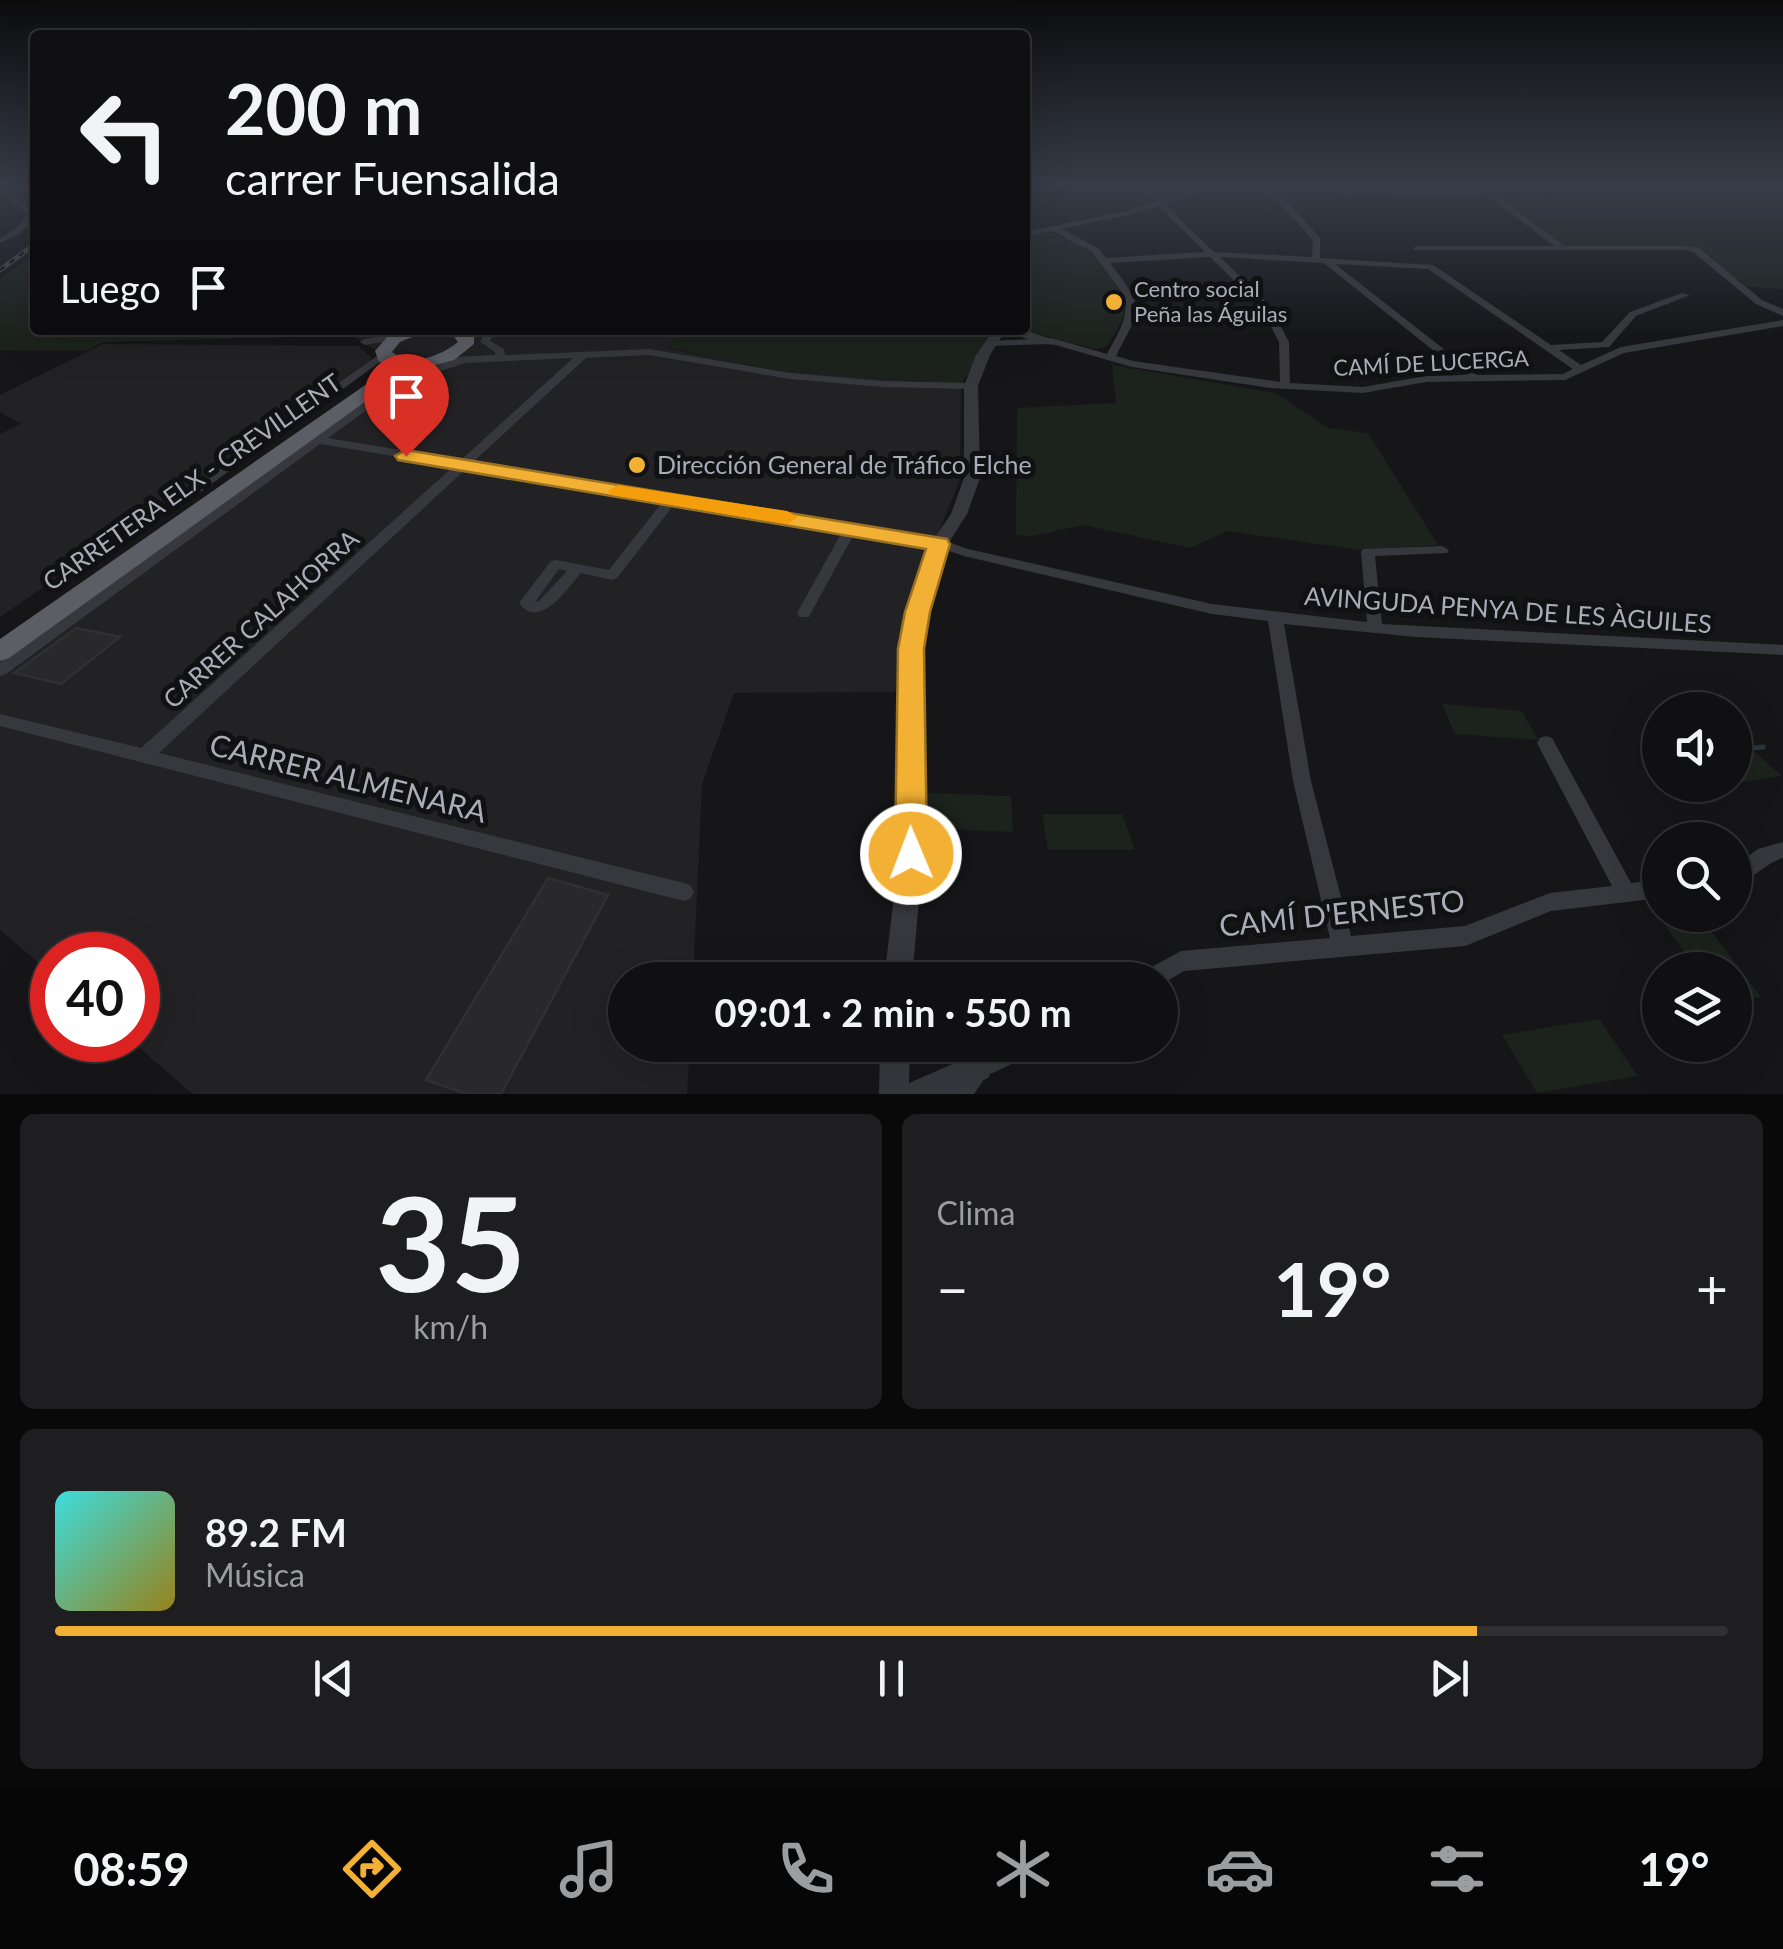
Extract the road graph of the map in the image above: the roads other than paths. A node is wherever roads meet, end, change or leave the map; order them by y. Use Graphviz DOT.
graph roads {
  1 [pos="1067,235"];
  2 [pos="1195,235"];
  3 [pos="1313,235"];
  4 [pos="1545,235"];
  5 [pos="1561,247"];
  6 [pos="1417,248"];
  7 [pos="1215,254"];
  8 [pos="1320,258"];
  9 [pos="1106,261"];
  10 [pos="1685,296"];
  11 [pos="1783,313"];
  12 [pos="1783,324"];
  13 [pos="391,335"];
  14 [pos="398,335"];
  15 [pos="487,335"];
  16 [pos="997,335"];
  17 [pos="1021,335"];
  18 [pos="462,339"];
  19 [pos="1052,341"];
  20 [pos="365,342"];
  21 [pos="1605,345"];
  22 [pos="1548,348"];
  23 [pos="585,354"];
  24 [pos="385,355"];
  25 [pos="1110,357"];
  26 [pos="494,358"];
  27 [pos="420,363"];
  28 [pos="1591,363"];
  29 [pos="1578,368"];
  30 [pos="1474,379"];
  31 [pos="972,386"];
  32 [pos="1285,386"];
  33 [pos="304,442"];
  34 [pos="461,466"];
  35 [pos="183,498"];
  36 [pos="234,499"];
  37 [pos="672,499"];
  38 [pos="829,524"];
  39 [pos="851,527"];
  40 [pos="938,544"];
  41 [pos="1442,550"];
  42 [pos="834,555"];
  43 [pos="577,569"];
  44 [pos="804,613"];
  45 [pos="1275,617"];
  46 [pos="1375,628"];
  47 [pos="0,637"];
  48 [pos="1783,650"];
  49 [pos="0,652"];
  50 [pos="0,670"];
  51 [pos="0,720"];
  52 [pos="1546,744"];
  53 [pos="144,756"];
  54 [pos="1783,850"];
  55 [pos="1752,864"];
  56 [pos="1642,890"];
  57 [pos="1625,891"];
  58 [pos="684,892"];
  59 [pos="1343,948"];
  60 [pos="900,962"];
  61 [pos="1178,962"];
  62 [pos="895,1062"];
  63 [pos="991,1062"];
  64 [pos="978,1068"];
  65 [pos="894,1094"];
  66 [pos="918,1094"];
  67 [pos="960,1094"];
  1 -- 9 [label="street"];
  2 -- 7 [label="street"];
  3 -- 8 [label="street"];
  4 -- 5 [label="street"];
  5 -- 6 [label="street"];
  5 -- 11 [label="street"];
  7 -- 8 [label="street"];
  7 -- 9 [label="street"];
  7 -- 32 [label="street"];
  8 -- 22 [label="street"];
  8 -- 30 [label="street"];
  9 -- 25 [label="street"];
  10 -- 21 [label="street"];
  12 -- 28 [label="street, CAMÍ DE LUCERGA"];
  13 -- 20 [label="street"];
  14 -- 24 [label="highway, CARRETERA ELX - CREVILLENT"];
  15 -- 26 [label="street"];
  16 -- 31 [label="street"];
  17 -- 19 [label="street"];
  18 -- 26 [label="street"];
  18 -- 27 [label="highway"];
  18 -- 33 [label="street"];
  19 -- 25 [label="street, CAMÍ DE LUCERGA"];
  20 -- 24 [label="street"];
  21 -- 22 [label="street"];
  21 -- 28 [label="street"];
  22 -- 29 [label="street"];
  23 -- 26 [label="street"];
  23 -- 31 [label="street"];
  23 -- 34 [label="street, CARRER CALAHORRA"];
  24 -- 27 [label="highway"];
  24 -- 35 [label="street"];
  24 -- 47 [label="highway, CARRETERA ELX - CREVILLENT"];
  25 -- 32 [label="street, CAMÍ DE LUCERGA"];
  27 -- 33 [label="highway, CARRETERA ELX - CREVILLENT"];
  28 -- 29 [label="street, CAMÍ DE LUCERGA"];
  29 -- 30 [label="street, CAMÍ DE LUCERGA"];
  30 -- 32 [label="street, CAMÍ DE LUCERGA"];
  31 -- 40 [label="street"];
  33 -- 34 [label="street, AVINGUDA PENYA DE LES ÀGUILES"];
  33 -- 36 [label="highway"];
  33 -- 49 [label="highway, CARRETERA ELX - CREVILLENT"];
  34 -- 37 [label="street, AVINGUDA PENYA DE LES ÀGUILES"];
  34 -- 53 [label="street, CARRER CALAHORRA"];
  36 -- 50 [label="street"];
  37 -- 38 [label="street, AVINGUDA PENYA DE LES ÀGUILES"];
  37 -- 43 [label="street"];
  38 -- 39 [label="street, AVINGUDA PENYA DE LES ÀGUILES"];
  38 -- 42 [label="street"];
  39 -- 40 [label="street, AVINGUDA PENYA DE LES ÀGUILES"];
  39 -- 42 [label="street"];
  40 -- 45 [label="street, AVINGUDA PENYA DE LES ÀGUILES"];
  40 -- 60 [label="street"];
  41 -- 46 [label="street"];
  42 -- 44 [label="street"];
  45 -- 46 [label="street, AVINGUDA PENYA DE LES ÀGUILES"];
  45 -- 59 [label="street"];
  46 -- 48 [label="street, AVINGUDA PENYA DE LES ÀGUILES"];
  51 -- 53 [label="street, CARRER ALMENARA"];
  52 -- 57 [label="street"];
  53 -- 58 [label="street, CARRER ALMENARA"];
  54 -- 55 [label="street"];
  56 -- 57 [label="street, CAMÍ D'ERNESTO"];
  57 -- 59 [label="street, CAMÍ D'ERNESTO"];
  59 -- 61 [label="street, CAMÍ D'ERNESTO"];
  62 -- 65 [label="street"];
  63 -- 64 [label="street"];
  64 -- 66 [label="street"];
  64 -- 67 [label="street"];
}
